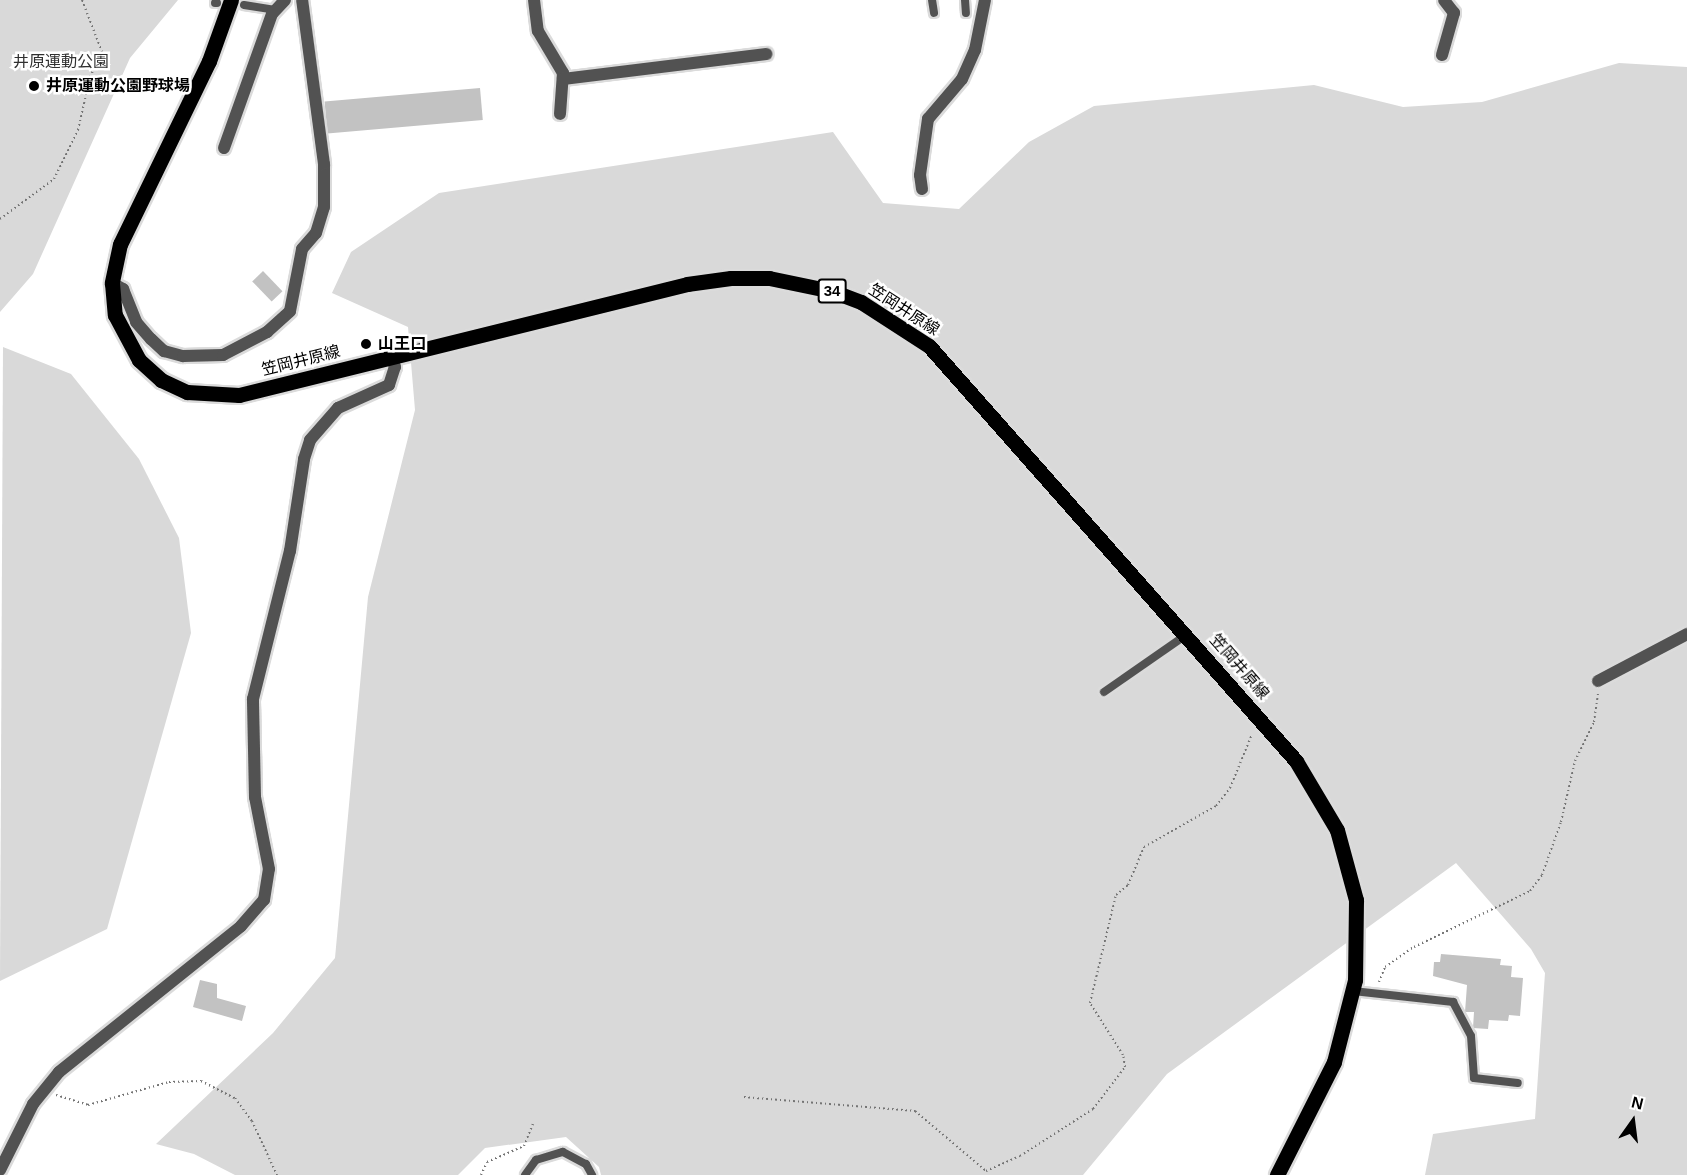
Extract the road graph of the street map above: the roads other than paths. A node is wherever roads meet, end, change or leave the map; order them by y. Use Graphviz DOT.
graph roads {
  1 [pos="285,0"];
  2 [pos="302,0"];
  3 [pos="534,0"];
  4 [pos="932,0"];
  5 [pos="965,0"];
  6 [pos="985,0"];
  7 [pos="1444,0"];
  8 [pos="227,3"];
  9 [pos="277,10"];
  10 [pos="934,13"];
  11 [pos="966,13"];
  12 [pos="766,54"];
  13 [pos="1442,55"];
  14 [pos="563,79"];
  15 [pos="560,114"];
  16 [pos="224,148"];
  17 [pos="922,189"];
  18 [pos="112,284"];
  19 [pos="392,357"];
  20 [pos="1687,634"];
  21 [pos="1186,635"];
  22 [pos="1598,681"];
  23 [pos="1104,692"];
  24 [pos="1354,985"];
  25 [pos="1518,1083"];
  26 [pos="0,1170"];
  27 [pos="525,1175"];
  28 [pos="592,1175"];
  29 [pos="1277,1175"];
  1 -- 9 [label="street"];
  2 -- 18 [label="street"];
  3 -- 14 [label="street"];
  4 -- 10 [label="lane"];
  5 -- 11 [label="lane"];
  6 -- 17 [label="street"];
  7 -- 13 [label="street"];
  8 -- 9 [label="lane"];
  8 -- 18 [label="main road, 笠岡井原線 / 34"];
  9 -- 16 [label="street"];
  12 -- 14 [label="street"];
  14 -- 15 [label="street"];
  18 -- 19 [label="main road, 笠岡井原線 / 34"];
  19 -- 21 [label="main road, 笠岡井原線 / 34"];
  19 -- 26 [label="street"];
  20 -- 22 [label="street"];
  21 -- 23 [label="lane"];
  21 -- 24 [label="main road, 笠岡井原線 / 34"];
  24 -- 25 [label="lane"];
  24 -- 29 [label="main road, 笠岡井原線 / 34"];
  27 -- 28 [label="lane"];
}
